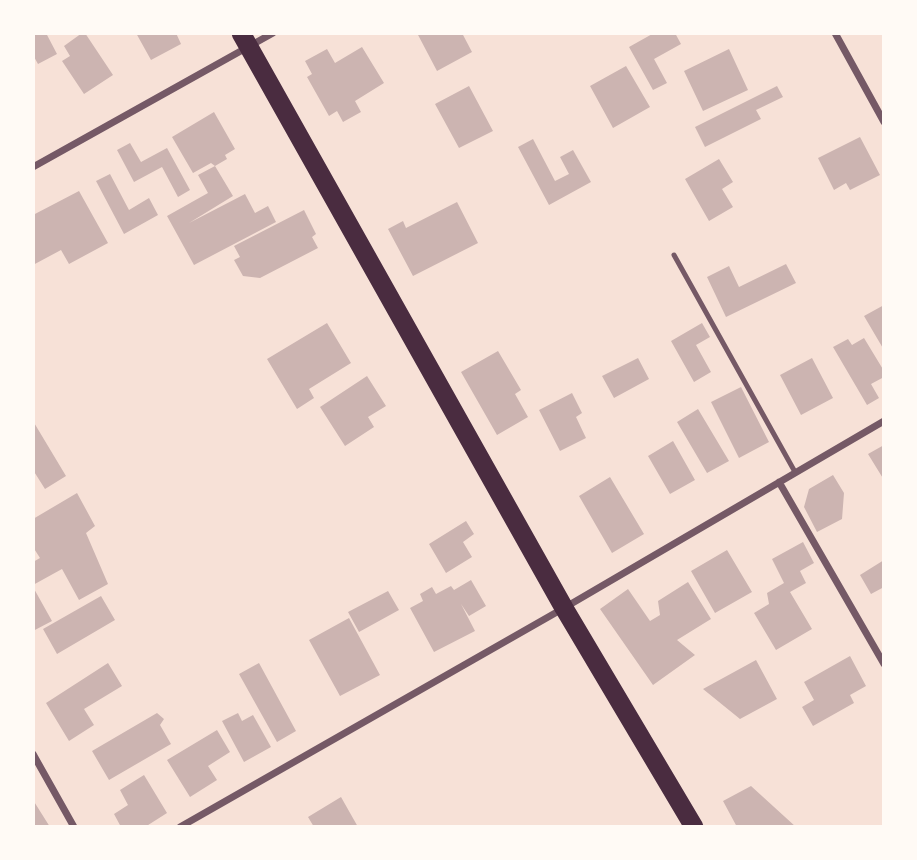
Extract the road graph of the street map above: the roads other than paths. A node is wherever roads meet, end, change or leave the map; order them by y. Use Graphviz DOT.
graph roads {
  1 [pos="273,33"];
  2 [pos="835,33"];
  3 [pos="244,40"];
  4 [pos="884,122"];
  5 [pos="33,167"];
  6 [pos="674,255"];
  7 [pos="884,421"];
  8 [pos="795,472"];
  9 [pos="779,482"];
  10 [pos="564,608"];
  11 [pos="884,664"];
  12 [pos="33,754"];
  13 [pos="74,827"];
  14 [pos="180,827"];
  15 [pos="694,827"];
  1 -- 3 [label="street"];
  2 -- 4 [label="street"];
  3 -- 5 [label="street"];
  3 -- 10 [label="highway"];
  6 -- 8 [label="lane"];
  7 -- 8 [label="street"];
  8 -- 9 [label="street"];
  9 -- 10 [label="street"];
  9 -- 11 [label="street"];
  10 -- 14 [label="street"];
  10 -- 15 [label="highway"];
  12 -- 13 [label="street"];
}
